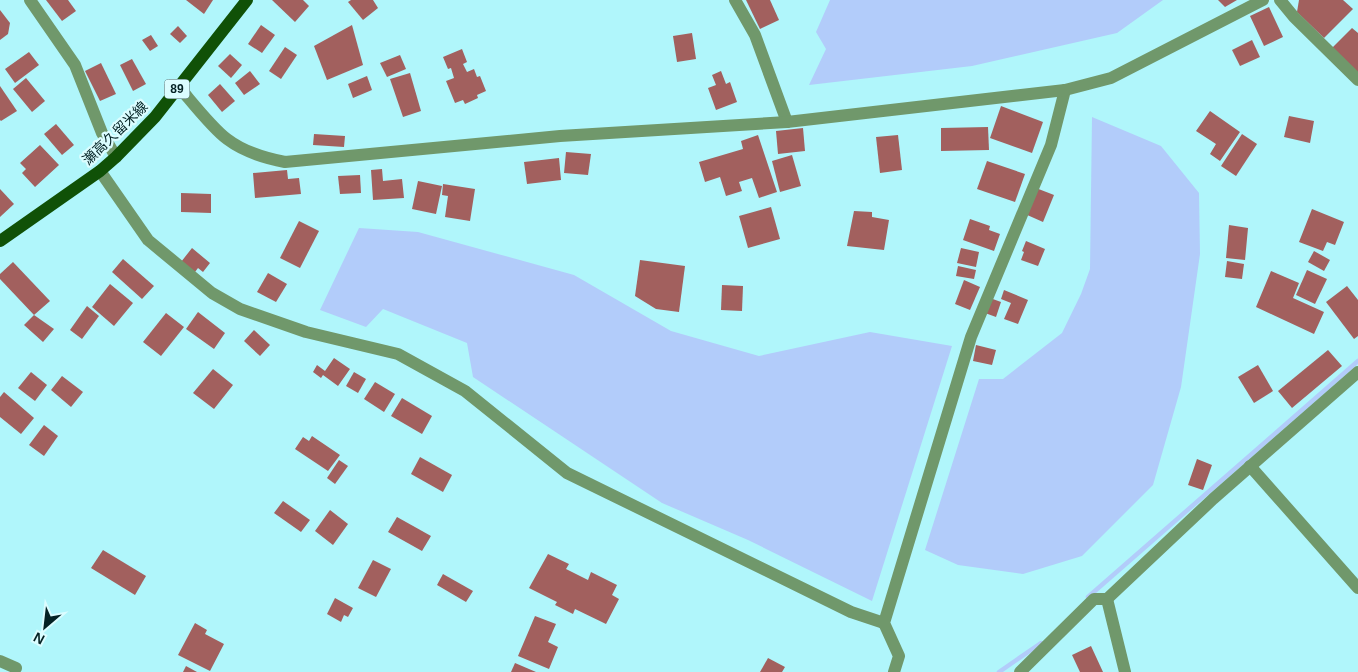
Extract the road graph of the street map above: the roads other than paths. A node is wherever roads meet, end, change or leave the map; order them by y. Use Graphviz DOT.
graph roads {
  1 [pos="30,0"];
  2 [pos="248,0"];
  3 [pos="736,0"];
  4 [pos="1263,0"];
  5 [pos="1280,0"];
  6 [pos="1358,80"];
  7 [pos="179,87"];
  8 [pos="1065,90"];
  9 [pos="787,122"];
  10 [pos="116,157"];
  11 [pos="100,171"];
  12 [pos="0,242"];
  13 [pos="1358,372"];
  14 [pos="1250,466"];
  15 [pos="1358,588"];
  16 [pos="1107,599"];
  17 [pos="884,623"];
  18 [pos="0,661"];
  19 [pos="16,668"];
  20 [pos="894,672"];
  21 [pos="1020,672"];
  22 [pos="1125,672"];
  1 -- 10 [label="street"];
  2 -- 7 [label="main road, 瀬高久留米線 / 89"];
  3 -- 9 [label="street"];
  4 -- 8 [label="street"];
  5 -- 6 [label="street"];
  7 -- 9 [label="street"];
  7 -- 10 [label="main road, 瀬高久留米線 / 89"];
  8 -- 9 [label="street"];
  8 -- 17 [label="street"];
  10 -- 11 [label="main road, 瀬高久留米線 / 89"];
  11 -- 12 [label="main road, 瀬高久留米線 / 89"];
  11 -- 17 [label="street"];
  13 -- 14 [label="street"];
  14 -- 15 [label="street"];
  14 -- 16 [label="street"];
  16 -- 21 [label="street"];
  16 -- 22 [label="street"];
  17 -- 20 [label="street"];
  18 -- 19 [label="street"];
}
